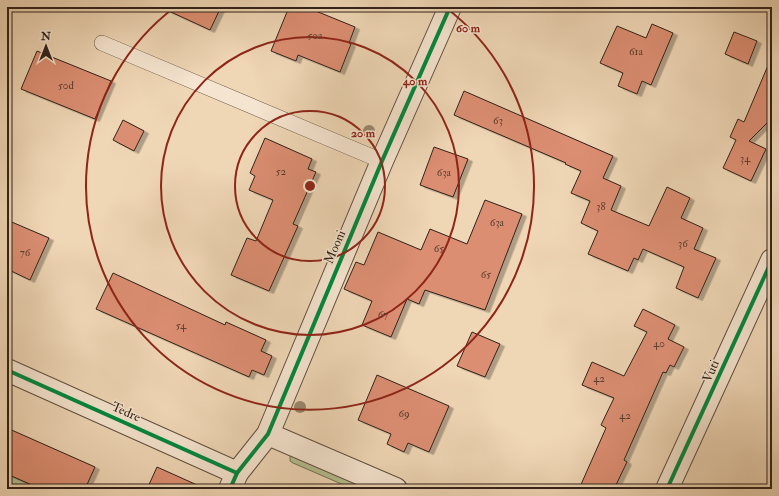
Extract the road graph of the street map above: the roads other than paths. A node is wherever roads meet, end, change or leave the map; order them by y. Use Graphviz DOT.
graph roads {
  1 [pos="450,7"];
  2 [pos="102,43"];
  3 [pos="382,161"];
  4 [pos="772,260"];
  5 [pos="7,370"];
  6 [pos="268,434"];
  7 [pos="233,481"];
  8 [pos="396,489"];
  9 [pos="667,489"];
  1 -- 3 [label="street, Mooni"];
  2 -- 3 [label="lane"];
  3 -- 6 [label="street, Mooni"];
  4 -- 9 [label="street, Vuti"];
  5 -- 7 [label="street, Tedre"];
  6 -- 7 [label="street, Mooni"];
  6 -- 8 [label="street"];
}
